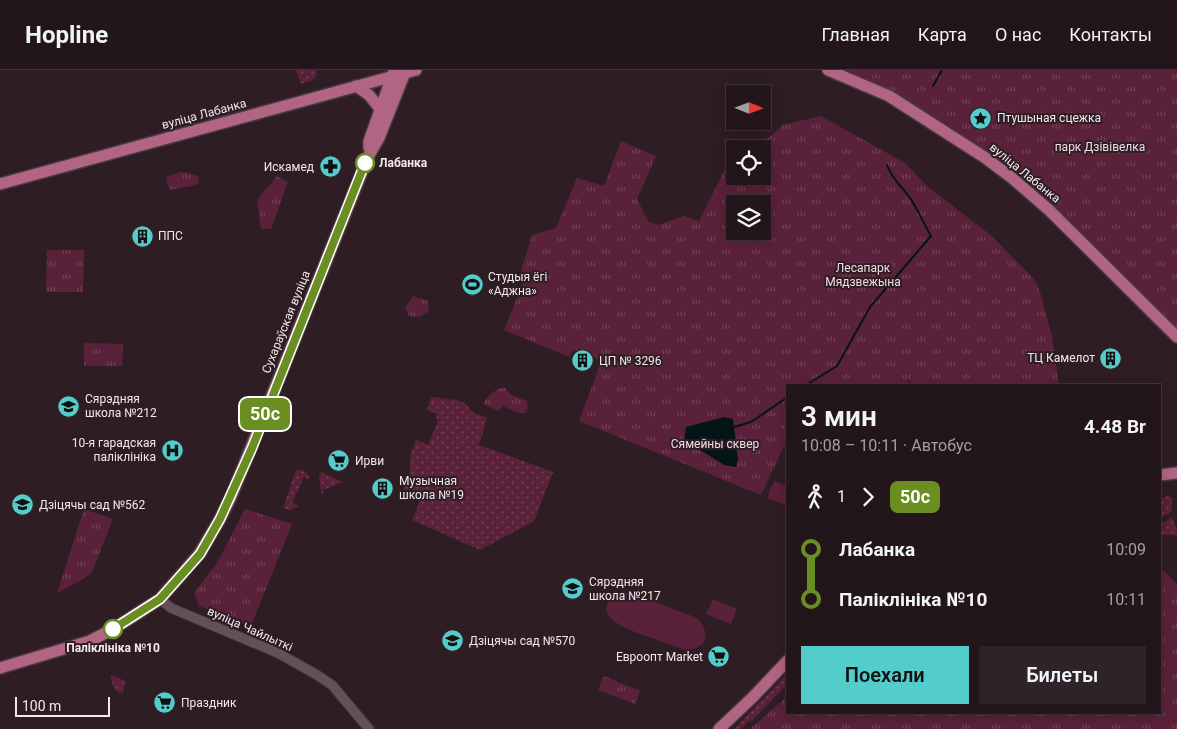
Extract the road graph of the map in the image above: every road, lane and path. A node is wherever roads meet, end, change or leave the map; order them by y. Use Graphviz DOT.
graph roads {
  1 [pos="828,70"];
  2 [pos="403,72"];
  3 [pos="356,86"];
  4 [pos="381,110"];
  5 [pos="368,157"];
  6 [pos="0,184"];
  7 [pos="1177,337"];
  8 [pos="1177,473"];
  9 [pos="1161,475"];
  10 [pos="160,599"];
  11 [pos="786,662"];
  12 [pos="0,668"];
  13 [pos="369,729"];
  14 [pos="719,729"];
  1 -- 7 [label="main road, вуліца Лабанка"];
  2 -- 3 [label="main road, вуліца Лабанка"];
  2 -- 4 [label="main road, Сухараўская вуліца"];
  2 -- 5 [label="main road, Сухараўская вуліца"];
  3 -- 4 [label="main road"];
  3 -- 6 [label="main road, вуліца Лабанка"];
  4 -- 5 [label="main road, Сухараўская вуліца"];
  5 -- 10 [label="main road, Сухараўская вуліца"];
  8 -- 9 [label="main road"];
  10 -- 12 [label="main road, Сухараўская вуліца"];
  10 -- 13 [label="street, вуліца Чайлыткі"];
  11 -- 14 [label="main road"];
}
